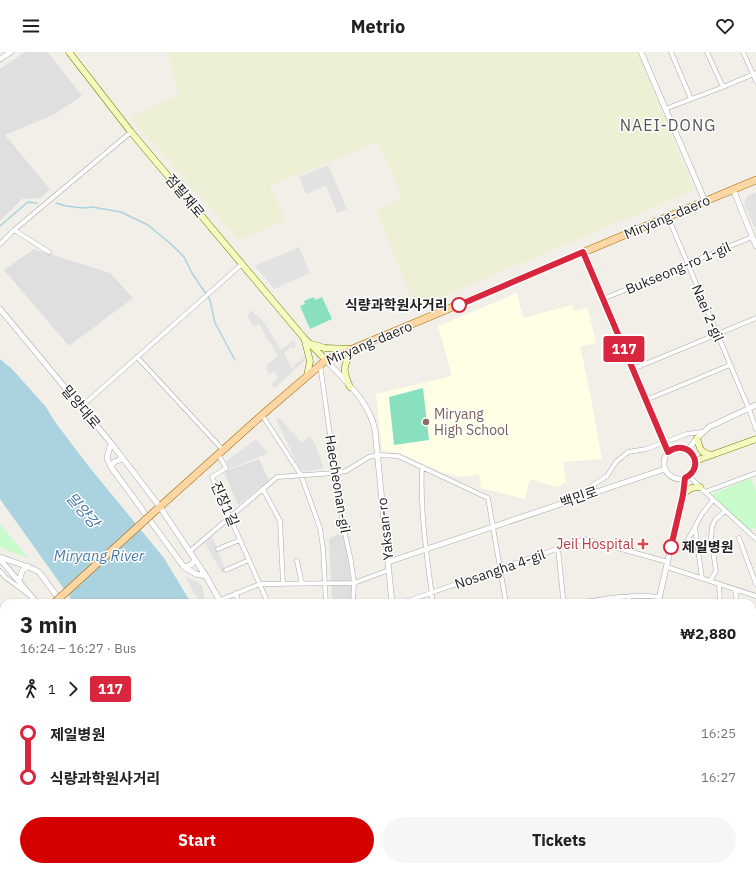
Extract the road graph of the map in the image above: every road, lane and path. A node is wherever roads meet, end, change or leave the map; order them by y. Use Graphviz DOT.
graph roads {
  1 [pos="11,52"];
  2 [pos="69,52"];
  3 [pos="641,52"];
  4 [pos="671,52"];
  5 [pos="707,52"];
  6 [pos="743,52"];
  7 [pos="0,59"];
  8 [pos="755,74"];
  9 [pos="756,81"];
  10 [pos="723,87"];
  11 [pos="691,99"];
  12 [pos="665,109"];
  13 [pos="131,132"];
  14 [pos="756,180"];
  15 [pos="732,190"];
  16 [pos="706,201"];
  17 [pos="668,217"];
  18 [pos="14,230"];
  19 [pos="752,237"];
  20 [pos="0,244"];
  21 [pos="756,246"];
  22 [pos="49,252"];
  23 [pos="583,252"];
  24 [pos="242,264"];
  25 [pos="688,264"];
  26 [pos="603,299"];
  27 [pos="0,309"];
  28 [pos="756,318"];
  29 [pos="717,334"];
  30 [pos="306,340"];
  31 [pos="353,349"];
  32 [pos="137,357"];
  33 [pos="323,362"];
  34 [pos="730,365"];
  35 [pos="633,369"];
  36 [pos="307,376"];
  37 [pos="350,388"];
  38 [pos="646,400"];
  39 [pos="756,405"];
  40 [pos="81,407"];
  41 [pos="749,409"];
  42 [pos="262,415"];
  43 [pos="756,429"];
  44 [pos="702,432"];
  45 [pos="696,438"];
  46 [pos="756,439"];
  47 [pos="664,443"];
  48 [pos="111,444"];
  49 [pos="688,450"];
  50 [pos="221,452"];
  51 [pos="668,452"];
  52 [pos="377,455"];
  53 [pos="712,455"];
  54 [pos="122,459"];
  55 [pos="695,461"];
  56 [pos="111,467"];
  57 [pos="422,467"];
  58 [pos="665,469"];
  59 [pos="335,473"];
  60 [pos="756,474"];
  61 [pos="301,475"];
  62 [pos="687,477"];
  63 [pos="263,489"];
  64 [pos="702,490"];
  65 [pos="591,493"];
  66 [pos="683,495"];
  67 [pos="714,500"];
  68 [pos="160,507"];
  69 [pos="725,511"];
  70 [pos="230,517"];
  71 [pos="494,526"];
  72 [pos="695,528"];
  73 [pos="756,532"];
  74 [pos="750,534"];
  75 [pos="739,538"];
  76 [pos="756,539"];
  77 [pos="240,540"];
  78 [pos="685,545"];
  79 [pos="558,548"];
  80 [pos="218,549"];
  81 [pos="426,549"];
  82 [pos="189,552"];
  83 [pos="0,558"];
  84 [pos="195,560"];
  85 [pos="249,560"];
  86 [pos="297,561"];
  87 [pos="388,562"];
  88 [pos="667,564"];
  89 [pos="28,566"];
  90 [pos="184,567"];
  91 [pos="501,568"];
  92 [pos="226,570"];
  93 [pos="389,570"];
  94 [pos="0,571"];
  95 [pos="206,576"];
  96 [pos="5,577"];
  97 [pos="702,578"];
  98 [pos="0,581"];
  99 [pos="19,581"];
  100 [pos="710,581"];
  101 [pos="354,583"];
  102 [pos="260,584"];
  103 [pos="283,584"];
  104 [pos="302,584"];
  105 [pos="326,584"];
  106 [pos="719,584"];
  107 [pos="756,584"];
  108 [pos="735,589"];
  109 [pos="236,593"];
  110 [pos="432,593"];
  111 [pos="30,595"];
  112 [pos="630,596"];
  113 [pos="756,596"];
  114 [pos="660,597"];
  115 [pos="34,599"];
  116 [pos="58,599"];
  117 [pos="59,599"];
  118 [pos="218,599"];
  119 [pos="225,599"];
  120 [pos="238,599"];
  121 [pos="266,599"];
  122 [pos="326,599"];
  123 [pos="353,599"];
  124 [pos="392,599"];
  125 [pos="414,599"];
  126 [pos="433,599"];
  127 [pos="505,599"];
  128 [pos="564,599"];
  129 [pos="609,599"];
  130 [pos="629,599"];
  131 [pos="720,599"];
  132 [pos="736,599"];
  1 -- 7 [label="street"];
  2 -- 13 [label="main road, 점필재로"];
  3 -- 12 [label="street"];
  4 -- 11 [label="street"];
  5 -- 10 [label="street"];
  6 -- 8 [label="street"];
  8 -- 9 [label="street"];
  8 -- 10 [label="street"];
  10 -- 11 [label="street"];
  11 -- 12 [label="street"];
  12 -- 16 [label="street"];
  13 -- 18 [label="street"];
  13 -- 24 [label="main road, 점필재로"];
  14 -- 15 [label="main road, Miryang-daero"];
  15 -- 16 [label="main road, Miryang-daero"];
  15 -- 19 [label="street"];
  16 -- 17 [label="main road, Miryang-daero"];
  17 -- 23 [label="main road, Miryang-daero"];
  17 -- 25 [label="street, Naei 2-gil"];
  18 -- 20 [label="street"];
  18 -- 22 [label="street"];
  19 -- 21 [label="street"];
  19 -- 25 [label="street, Bukseong-ro 1-gil"];
  23 -- 26 [label="street"];
  23 -- 31 [label="main road, Miryang-daero"];
  24 -- 30 [label="main road, 점필재로"];
  24 -- 32 [label="street"];
  25 -- 26 [label="street, Bukseong-ro 1-gil"];
  25 -- 29 [label="street, Naei 2-gil"];
  26 -- 35 [label="street"];
  27 -- 40 [label="street, 밀양대로"];
  28 -- 29 [label="street"];
  29 -- 34 [label="street, Naei 2-gil"];
  29 -- 35 [label="street"];
  30 -- 31 [label="main road"];
  30 -- 33 [label="main road, 점필재로"];
  30 -- 36 [label="main road, 점필재로"];
  31 -- 33 [label="main road, Miryang-daero"];
  31 -- 37 [label="main road, Yaksan-ro"];
  32 -- 40 [label="street"];
  32 -- 50 [label="street"];
  33 -- 36 [label="main road, Miryang-daero"];
  33 -- 37 [label="street, Yaksan-ro"];
  33 -- 59 [label="street, Haecheonan-gil"];
  34 -- 38 [label="street"];
  34 -- 41 [label="street, Naei 2-gil"];
  35 -- 38 [label="street"];
  36 -- 42 [label="main road, Miryang-daero"];
  37 -- 52 [label="street, Yaksan-ro"];
  38 -- 47 [label="street"];
  39 -- 41 [label="street"];
  40 -- 48 [label="street, 밀양대로"];
  41 -- 43 [label="street, Naei 2-gil"];
  41 -- 44 [label="street"];
  42 -- 50 [label="main road, Miryang-daero"];
  42 -- 61 [label="street"];
  44 -- 45 [label="street"];
  44 -- 47 [label="street"];
  45 -- 49 [label="street"];
  45 -- 53 [label="main road"];
  46 -- 53 [label="main road"];
  47 -- 51 [label="street"];
  47 -- 65 [label="street"];
  48 -- 54 [label="street, 밀양대로"];
  48 -- 56 [label="street"];
  49 -- 51 [label="street"];
  49 -- 55 [label="street"];
  50 -- 68 [label="main road, Miryang-daero"];
  50 -- 70 [label="street, 진장1길"];
  51 -- 58 [label="street"];
  52 -- 57 [label="street"];
  52 -- 59 [label="street"];
  52 -- 87 [label="street, Yaksan-ro"];
  53 -- 55 [label="main road"];
  54 -- 56 [label="street"];
  54 -- 68 [label="street, 밀양대로"];
  55 -- 62 [label="street"];
  56 -- 90 [label="street"];
  57 -- 71 [label="street"];
  57 -- 81 [label="street"];
  58 -- 62 [label="street"];
  58 -- 65 [label="street, 백민로"];
  59 -- 61 [label="street"];
  59 -- 101 [label="street, Haecheonan-gil"];
  60 -- 64 [label="street"];
  61 -- 63 [label="street"];
  61 -- 105 [label="street"];
  62 -- 64 [label="street"];
  62 -- 66 [label="street"];
  63 -- 70 [label="street"];
  63 -- 103 [label="street"];
  64 -- 66 [label="main road"];
  64 -- 67 [label="street"];
  65 -- 71 [label="street, 백민로"];
  66 -- 88 [label="street"];
  67 -- 69 [label="street"];
  67 -- 72 [label="street"];
  68 -- 82 [label="street, 밀양대로"];
  68 -- 116 [label="main road, Miryang-daero, bridge"];
  69 -- 74 [label="street"];
  69 -- 100 [label="street"];
  70 -- 77 [label="street, 진장1길"];
  70 -- 82 [label="street"];
  71 -- 81 [label="street, 백민로"];
  71 -- 91 [label="street"];
  72 -- 78 [label="street"];
  72 -- 97 [label="street"];
  73 -- 74 [label="street"];
  74 -- 76 [label="street"];
  75 -- 107 [label="street"];
  77 -- 80 [label="street, 진장1길"];
  77 -- 85 [label="street, 진장1길"];
  79 -- 88 [label="street, Nosangha 4-gil"];
  79 -- 91 [label="street, Nosangha 4-gil"];
  79 -- 128 [label="street"];
  81 -- 87 [label="street, 백민로"];
  81 -- 110 [label="street"];
  82 -- 84 [label="street, 밀양대로"];
  83 -- 89 [label="street"];
  83 -- 99 [label="street"];
  84 -- 90 [label="street"];
  84 -- 95 [label="street, 밀양대로"];
  85 -- 92 [label="street"];
  85 -- 102 [label="street, 진장1길"];
  86 -- 104 [label="street"];
  87 -- 93 [label="street, Yaksan-ro"];
  88 -- 97 [label="street, Nosangha 4-gil"];
  88 -- 114 [label="street"];
  89 -- 99 [label="street"];
  89 -- 117 [label="street"];
  90 -- 95 [label="street"];
  91 -- 110 [label="street, Nosangha 4-gil"];
  91 -- 127 [label="street"];
  93 -- 101 [label="street"];
  93 -- 124 [label="street, Yaksan-ro"];
  94 -- 96 [label="street"];
  95 -- 118 [label="street, 밀양대로"];
  96 -- 98 [label="street"];
  96 -- 111 [label="street"];
  97 -- 100 [label="street, Nosangha 4-gil"];
  99 -- 111 [label="street"];
  100 -- 106 [label="street, Nosangha 4-gil"];
  101 -- 105 [label="street"];
  101 -- 123 [label="street, Haecheonan-gil"];
  102 -- 103 [label="street"];
  102 -- 109 [label="street"];
  102 -- 121 [label="street, 진장1길"];
  103 -- 104 [label="street"];
  104 -- 105 [label="street"];
  105 -- 122 [label="street"];
  106 -- 108 [label="street, Nosangha 4-gil"];
  106 -- 131 [label="street"];
  108 -- 113 [label="street, Nosangha 4-gil"];
  108 -- 132 [label="street"];
  109 -- 119 [label="street"];
  109 -- 120 [label="street"];
  110 -- 125 [label="street, Nosangha 4-gil"];
  110 -- 126 [label="street"];
  111 -- 115 [label="street"];
  112 -- 114 [label="street"];
  112 -- 129 [label="street"];
  112 -- 130 [label="street"];
}
